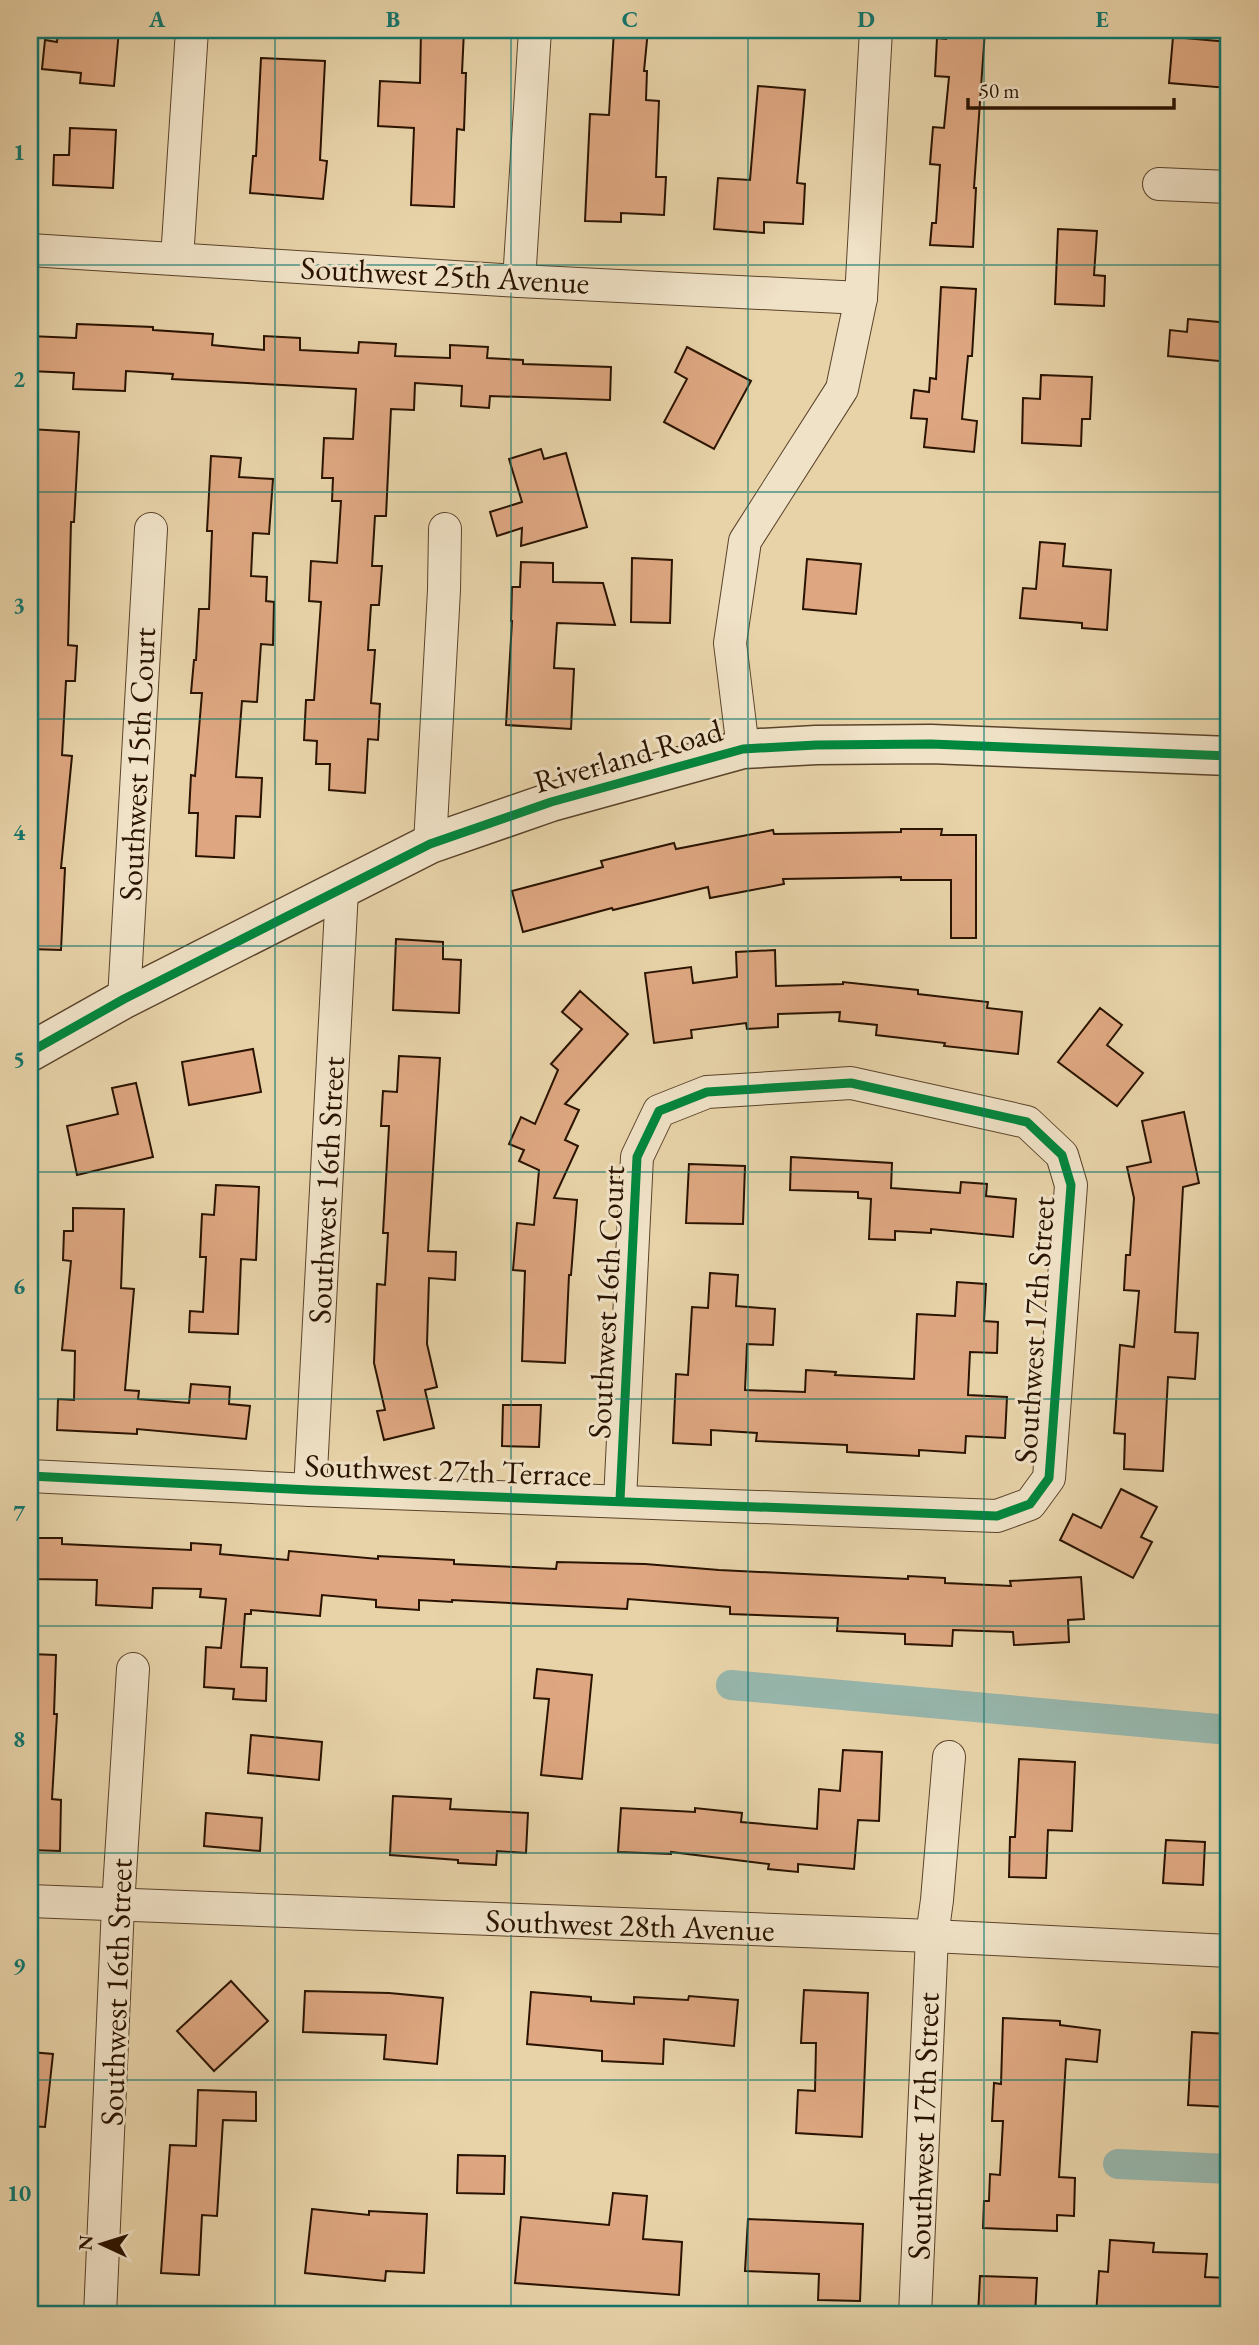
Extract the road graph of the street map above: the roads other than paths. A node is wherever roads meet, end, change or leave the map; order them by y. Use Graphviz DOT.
graph roads {
  1 [pos="192,30"];
  2 [pos="535,30"];
  3 [pos="876,30"];
  4 [pos="1159,184"];
  5 [pos="1229,187"];
  6 [pos="30,250"];
  7 [pos="177,259"];
  8 [pos="519,281"];
  9 [pos="860,298"];
  10 [pos="150,529"];
  11 [pos="445,529"];
  12 [pos="743,749"];
  13 [pos="1229,755"];
  14 [pos="430,844"];
  15 [pos="342,890"];
  16 [pos="124,999"];
  17 [pos="30,1052"];
  18 [pos="1062,1155"];
  19 [pos="30,1476"];
  20 [pos="310,1490"];
  21 [pos="620,1500"];
  22 [pos="1030,1504"];
  23 [pos="133,1669"];
  24 [pos="949,1757"];
  25 [pos="30,1901"];
  26 [pos="118,1906"];
  27 [pos="932,1936"];
  28 [pos="1229,1951"];
  29 [pos="100,2315"];
  30 [pos="915,2315"];
  1 -- 7 [label="street"];
  2 -- 8 [label="street"];
  3 -- 9 [label="street"];
  4 -- 5 [label="street"];
  6 -- 7 [label="street, Southwest 25th Avenue"];
  7 -- 8 [label="street, Southwest 25th Avenue"];
  8 -- 9 [label="street, Southwest 25th Avenue"];
  9 -- 12 [label="street"];
  10 -- 16 [label="street, Southwest 15th Court"];
  11 -- 14 [label="street"];
  12 -- 13 [label="street, Riverland Road"];
  12 -- 14 [label="street, Riverland Road"];
  14 -- 15 [label="street, Riverland Road"];
  15 -- 16 [label="street, Riverland Road"];
  15 -- 20 [label="street, Southwest 16th Street"];
  16 -- 17 [label="street, Riverland Road"];
  18 -- 21 [label="street, Southwest 16th Court"];
  18 -- 22 [label="street, Southwest 17th Street"];
  19 -- 20 [label="street, Southwest 27th Terrace"];
  20 -- 21 [label="street, Southwest 27th Terrace"];
  21 -- 22 [label="street, Southwest 27th Terrace"];
  23 -- 26 [label="street, Southwest 16th Street"];
  24 -- 27 [label="street, Southwest 17th Street"];
  25 -- 26 [label="street, Southwest 28th Avenue"];
  26 -- 27 [label="street, Southwest 28th Avenue"];
  26 -- 29 [label="street, Southwest 16th Street"];
  27 -- 28 [label="street, Southwest 28th Avenue"];
  27 -- 30 [label="street, Southwest 17th Street"];
}
